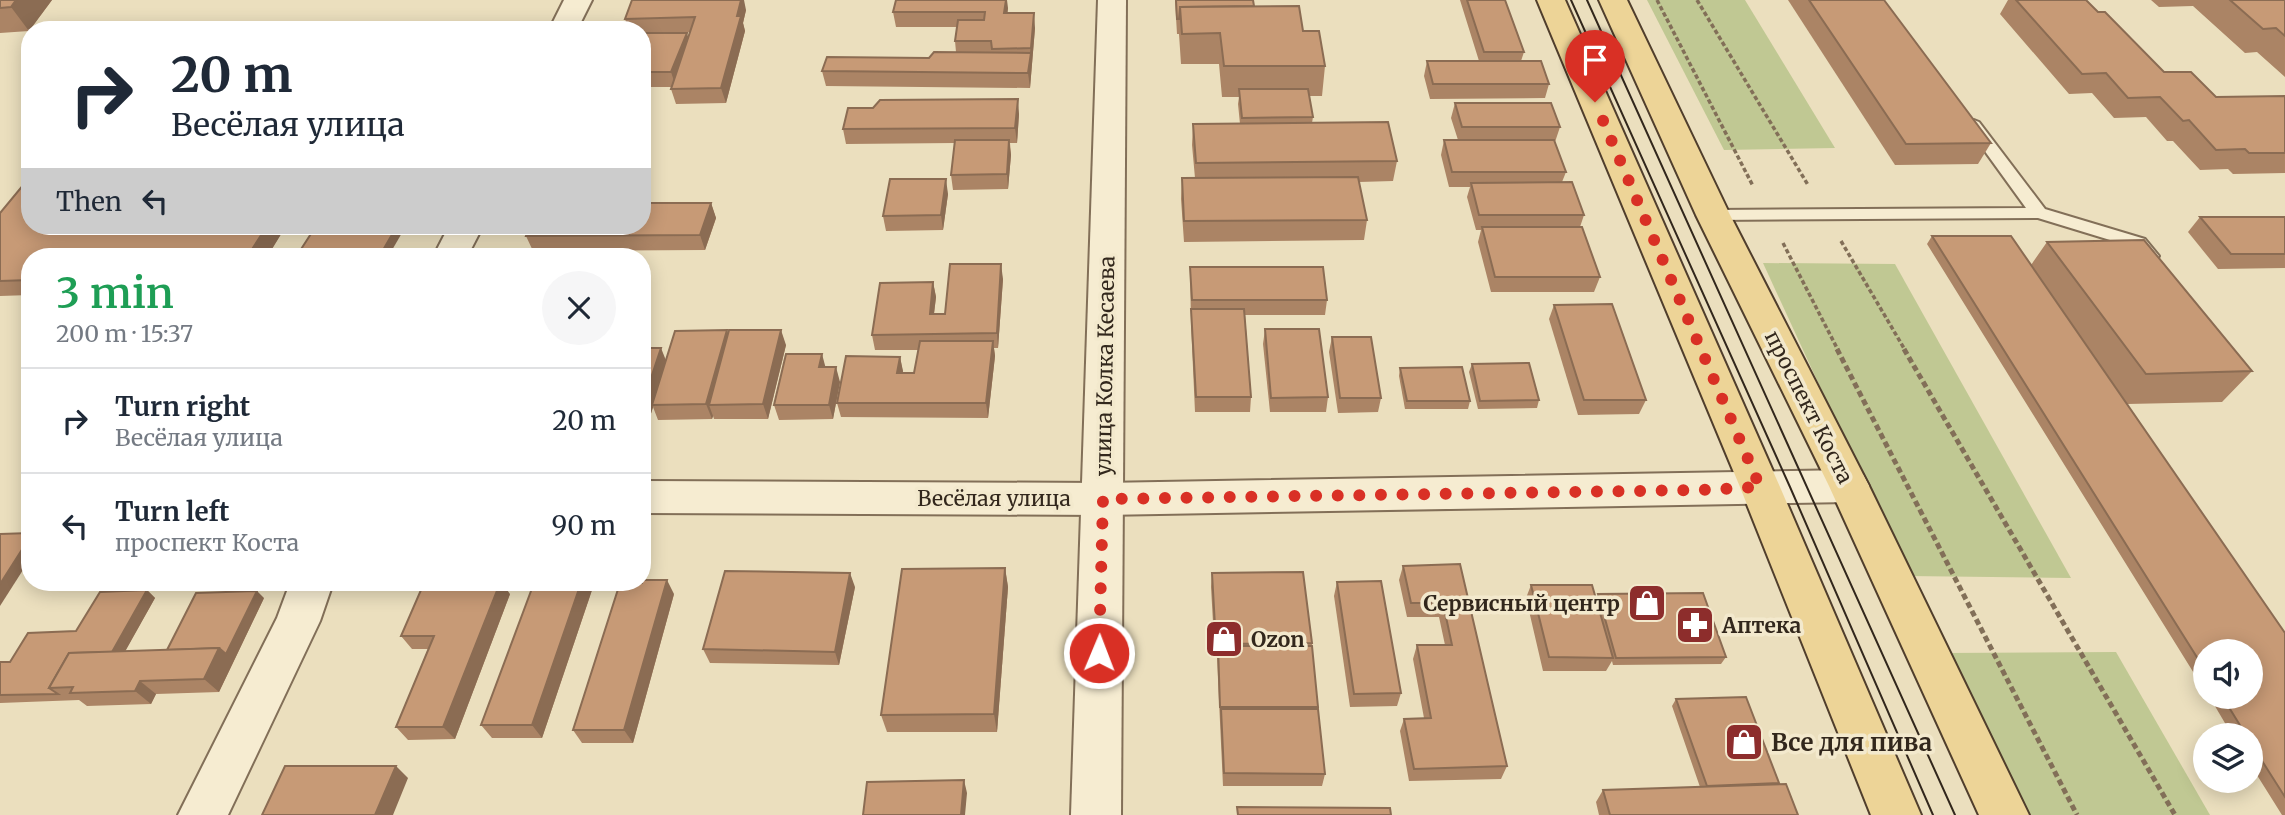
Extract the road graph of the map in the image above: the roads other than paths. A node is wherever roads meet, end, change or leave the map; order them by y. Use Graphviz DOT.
graph roads {
  1 [pos="578,0"];
  2 [pos="1112,0"];
  3 [pos="1551,0"];
  4 [pos="1613,0"];
  5 [pos="568,21"];
  6 [pos="1965,112"];
  7 [pos="2039,213"];
  8 [pos="1713,215"];
  9 [pos="2165,274"];
  10 [pos="1850,486"];
  11 [pos="1760,487"];
  12 [pos="651,497"];
  13 [pos="1103,499"];
  14 [pos="321,591"];
  15 [pos="304,602"];
  16 [pos="203,815"];
  17 [pos="1096,815"];
  18 [pos="1896,815"];
  19 [pos="2004,815"];
  1 -- 5 [label="street"];
  2 -- 13 [label="street, улица Колка Кесаева"];
  3 -- 11 [label="main road"];
  4 -- 8 [label="main road, проспект Коста"];
  6 -- 7 [label="lane"];
  7 -- 8 [label="lane"];
  7 -- 9 [label="lane"];
  8 -- 10 [label="main road, проспект Коста"];
  10 -- 11 [label="street, Весёлая улица"];
  10 -- 19 [label="main road, проспект Коста"];
  11 -- 13 [label="street, Весёлая улица"];
  11 -- 18 [label="main road"];
  12 -- 13 [label="street, Весёлая улица"];
  13 -- 17 [label="street, улица Колка Кесаева"];
  14 -- 15 [label="street"];
  15 -- 16 [label="street"];
}
